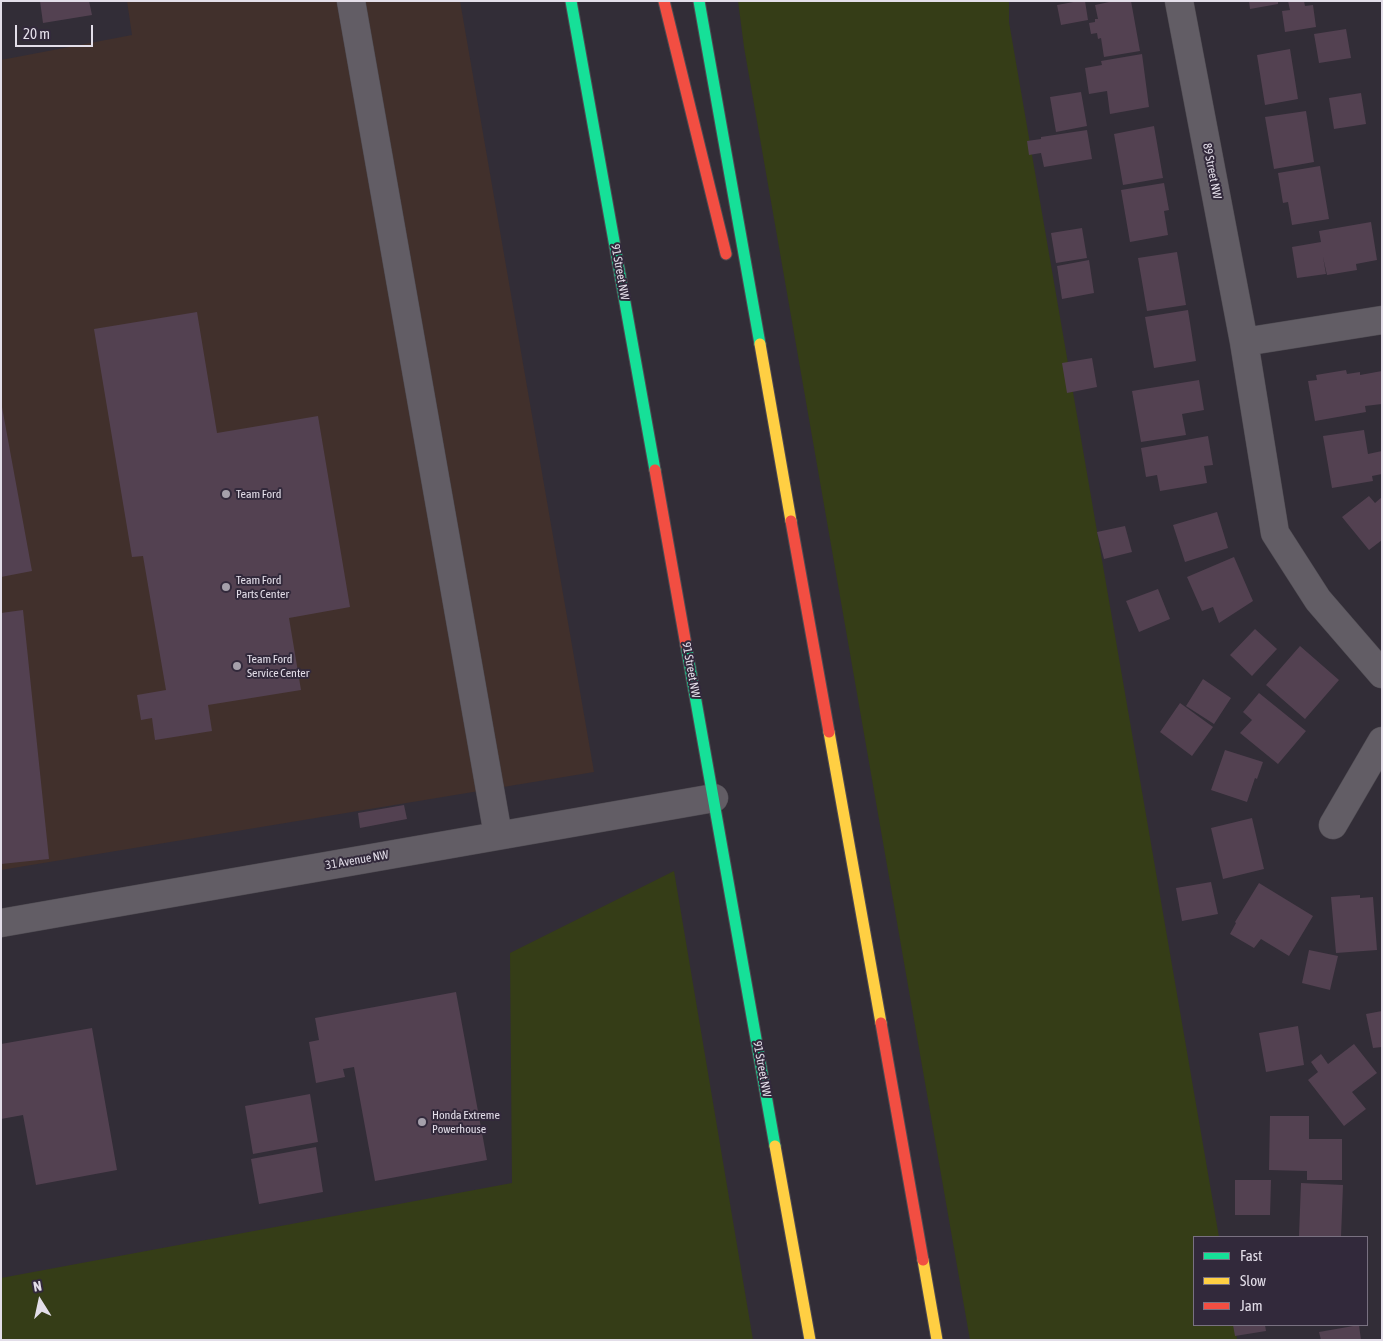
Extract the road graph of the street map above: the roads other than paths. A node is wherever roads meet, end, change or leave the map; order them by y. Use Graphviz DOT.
graph roads {
  1 [pos="351,1"];
  2 [pos="570,1"];
  3 [pos="664,1"];
  4 [pos="699,1"];
  5 [pos="708,1"];
  6 [pos="1179,1"];
  7 [pos="706,41"];
  8 [pos="730,268"];
  9 [pos="1382,320"];
  10 [pos="1244,342"];
  11 [pos="750,355"];
  12 [pos="790,518"];
  13 [pos="1382,674"];
  14 [pos="1382,741"];
  15 [pos="714,798"];
  16 [pos="1333,825"];
  17 [pos="498,835"];
  18 [pos="1,923"];
  19 [pos="810,1340"];
  20 [pos="937,1340"];
  1 -- 17 [label="street"];
  2 -- 15 [label="main road, 91 Street NW"];
  3 -- 8 [label="main road"];
  4 -- 7 [label="main road"];
  5 -- 7 [label="main road"];
  6 -- 10 [label="street, 89 Street NW"];
  7 -- 12 [label="main road"];
  9 -- 10 [label="street"];
  10 -- 13 [label="street, 89 Street NW"];
  11 -- 12 [label="main road"];
  12 -- 20 [label="main road"];
  14 -- 16 [label="street"];
  15 -- 17 [label="street, 31 Avenue NW"];
  15 -- 19 [label="main road, 91 Street NW"];
  17 -- 18 [label="street, 31 Avenue NW"];
}
